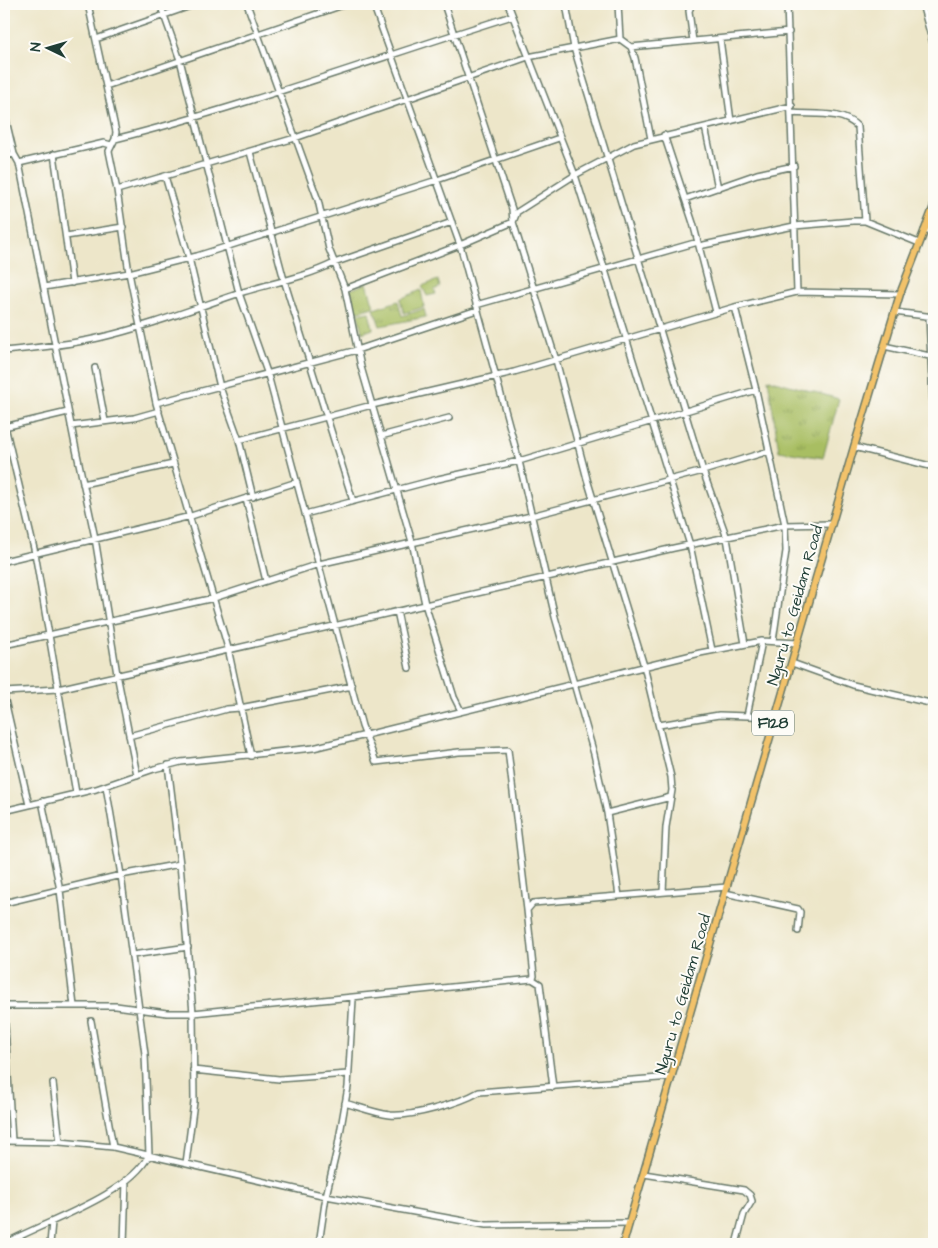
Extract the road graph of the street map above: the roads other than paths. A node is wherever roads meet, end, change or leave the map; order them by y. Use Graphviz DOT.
graph roads {
  1 [pos="88,4"];
  2 [pos="160,4"];
  3 [pos="196,4"];
  4 [pos="247,4"];
  5 [pos="346,4"];
  6 [pos="373,4"];
  7 [pos="444,4"];
  8 [pos="508,4"];
  9 [pos="566,4"];
  10 [pos="618,4"];
  11 [pos="692,4"];
  12 [pos="787,4"];
  13 [pos="922,4"];
  14 [pos="164,16"];
  15 [pos="512,16"];
  16 [pos="789,32"];
  17 [pos="453,34"];
  18 [pos="257,35"];
  19 [pos="96,39"];
  20 [pos="620,39"];
  21 [pos="720,39"];
  22 [pos="693,41"];
  23 [pos="631,47"];
  24 [pos="934,47"];
  25 [pos="574,48"];
  26 [pos="391,53"];
  27 [pos="528,57"];
  28 [pos="180,60"];
  29 [pos="467,79"];
  30 [pos="106,86"];
  31 [pos="278,93"];
  32 [pos="408,99"];
  33 [pos="792,106"];
  34 [pos="4,112"];
  35 [pos="792,113"];
  36 [pos="195,118"];
  37 [pos="731,121"];
  38 [pos="705,127"];
  39 [pos="664,135"];
  40 [pos="295,138"];
  41 [pos="559,138"];
  42 [pos="115,139"];
  43 [pos="651,139"];
  44 [pos="111,145"];
  45 [pos="250,152"];
  46 [pos="14,154"];
  47 [pos="54,154"];
  48 [pos="4,156"];
  49 [pos="608,157"];
  50 [pos="496,160"];
  51 [pos="19,163"];
  52 [pos="206,165"];
  53 [pos="794,166"];
  54 [pos="575,175"];
  55 [pos="165,176"];
  56 [pos="437,180"];
  57 [pos="718,188"];
  58 [pos="117,190"];
  59 [pos="685,199"];
  60 [pos="934,206"];
  61 [pos="322,215"];
  62 [pos="865,221"];
  63 [pos="452,222"];
  64 [pos="513,222"];
  65 [pos="794,226"];
  66 [pos="123,227"];
  67 [pos="924,231"];
  68 [pos="934,231"];
  69 [pos="271,232"];
  70 [pos="66,236"];
  71 [pos="919,243"];
  72 [pos="699,244"];
  73 [pos="226,245"];
  74 [pos="460,245"];
  75 [pos="188,258"];
  76 [pos="640,260"];
  77 [pos="334,263"];
  78 [pos="604,270"];
  79 [pos="129,274"];
  80 [pos="284,280"];
  81 [pos="72,283"];
  82 [pos="44,287"];
  83 [pos="345,288"];
  84 [pos="535,290"];
  85 [pos="797,292"];
  86 [pos="239,294"];
  87 [pos="900,294"];
  88 [pos="200,307"];
  89 [pos="477,307"];
  90 [pos="735,307"];
  91 [pos="716,312"];
  92 [pos="894,312"];
  93 [pos="932,317"];
  94 [pos="140,326"];
  95 [pos="660,330"];
  96 [pos="627,340"];
  97 [pos="56,346"];
  98 [pos="884,346"];
  99 [pos="357,350"];
  100 [pos="4,351"];
  101 [pos="933,357"];
  102 [pos="556,360"];
  103 [pos="310,363"];
  104 [pos="95,368"];
  105 [pos="268,375"];
  106 [pos="495,377"];
  107 [pos="220,388"];
  108 [pos="756,390"];
  109 [pos="156,403"];
  110 [pos="372,405"];
  111 [pos="159,411"];
  112 [pos="686,411"];
  113 [pos="68,412"];
  114 [pos="326,416"];
  115 [pos="449,418"];
  116 [pos="105,421"];
  117 [pos="652,421"];
  118 [pos="4,425"];
  119 [pos="71,426"];
  120 [pos="934,426"];
  121 [pos="282,427"];
  122 [pos="381,436"];
  123 [pos="239,440"];
  124 [pos="578,445"];
  125 [pos="854,447"];
  126 [pos="769,451"];
  127 [pos="519,461"];
  128 [pos="174,464"];
  129 [pos="934,467"];
  130 [pos="703,471"];
  131 [pos="670,479"];
  132 [pos="297,482"];
  133 [pos="83,484"];
  134 [pos="396,491"];
  135 [pos="253,497"];
  136 [pos="246,499"];
  137 [pos="353,501"];
  138 [pos="593,501"];
  139 [pos="305,514"];
  140 [pos="191,516"];
  141 [pos="531,516"];
  142 [pos="831,524"];
  143 [pos="785,525"];
  144 [pos="95,538"];
  145 [pos="727,538"];
  146 [pos="412,542"];
  147 [pos="690,544"];
  148 [pos="35,553"];
  149 [pos="4,561"];
  150 [pos="611,562"];
  151 [pos="319,564"];
  152 [pos="545,578"];
  153 [pos="266,581"];
  154 [pos="214,598"];
  155 [pos="425,604"];
  156 [pos="397,611"];
  157 [pos="108,620"];
  158 [pos="336,625"];
  159 [pos="50,635"];
  160 [pos="762,641"];
  161 [pos="773,641"];
  162 [pos="798,643"];
  163 [pos="745,644"];
  164 [pos="4,645"];
  165 [pos="228,648"];
  166 [pos="712,650"];
  167 [pos="792,663"];
  168 [pos="644,666"];
  169 [pos="409,668"];
  170 [pos="117,674"];
  171 [pos="574,683"];
  172 [pos="352,686"];
  173 [pos="58,689"];
  174 [pos="4,694"];
  175 [pos="934,704"];
  176 [pos="240,708"];
  177 [pos="461,711"];
  178 [pos="747,716"];
  179 [pos="776,716"];
  180 [pos="659,725"];
  181 [pos="367,735"];
  182 [pos="129,736"];
  183 [pos="250,756"];
  184 [pos="168,765"];
  185 [pos="137,775"];
  186 [pos="106,786"];
  187 [pos="76,793"];
  188 [pos="671,797"];
  189 [pos="42,801"];
  190 [pos="29,805"];
  191 [pos="4,811"];
  192 [pos="608,813"];
  193 [pos="180,864"];
  194 [pos="121,875"];
  195 [pos="60,890"];
  196 [pos="726,890"];
  197 [pos="663,892"];
  198 [pos="620,896"];
  199 [pos="4,903"];
  200 [pos="527,910"];
  201 [pos="798,931"];
  202 [pos="188,948"];
  203 [pos="132,955"];
  204 [pos="532,979"];
  205 [pos="353,999"];
  206 [pos="74,1006"];
  207 [pos="4,1008"];
  208 [pos="140,1009"];
  209 [pos="192,1013"];
  210 [pos="91,1021"];
  211 [pos="193,1070"];
  212 [pos="348,1074"];
  213 [pos="672,1077"];
  214 [pos="53,1083"];
  215 [pos="553,1087"];
  216 [pos="345,1103"];
  217 [pos="4,1141"];
  218 [pos="12,1141"];
  219 [pos="60,1142"];
  220 [pos="113,1147"];
  221 [pos="149,1155"];
  222 [pos="186,1163"];
  223 [pos="644,1174"];
  224 [pos="126,1180"];
  225 [pos="326,1196"];
  226 [pos="52,1222"];
  227 [pos="629,1223"];
  228 [pos="4,1244"];
  229 [pos="50,1244"];
  230 [pos="124,1244"];
  231 [pos="319,1244"];
  232 [pos="623,1244"];
  233 [pos="736,1244"];
  1 -- 19 [label="street"];
  2 -- 14 [label="street"];
  3 -- 14 [label="street"];
  4 -- 18 [label="street"];
  5 -- 18 [label="street"];
  6 -- 26 [label="street"];
  7 -- 17 [label="street"];
  8 -- 15 [label="street"];
  9 -- 25 [label="street"];
  10 -- 20 [label="street"];
  11 -- 22 [label="street"];
  12 -- 16 [label="street"];
  13 -- 24 [label="street"];
  14 -- 19 [label="street"];
  14 -- 28 [label="street"];
  15 -- 17 [label="street"];
  15 -- 27 [label="street"];
  16 -- 21 [label="street"];
  16 -- 33 [label="street"];
  17 -- 26 [label="street"];
  17 -- 29 [label="street"];
  18 -- 28 [label="street"];
  18 -- 31 [label="street"];
  19 -- 30 [label="street"];
  20 -- 23 [label="street"];
  20 -- 25 [label="street"];
  21 -- 22 [label="street"];
  21 -- 37 [label="street"];
  22 -- 23 [label="street"];
  23 -- 43 [label="street"];
  25 -- 27 [label="street"];
  25 -- 49 [label="street"];
  26 -- 31 [label="street"];
  26 -- 32 [label="street"];
  27 -- 29 [label="street"];
  27 -- 41 [label="street"];
  28 -- 30 [label="street"];
  28 -- 36 [label="street"];
  29 -- 32 [label="street"];
  29 -- 50 [label="street"];
  30 -- 42 [label="street"];
  31 -- 36 [label="street"];
  31 -- 40 [label="street"];
  32 -- 40 [label="street"];
  32 -- 56 [label="street"];
  33 -- 35 [label="street"];
  33 -- 37 [label="street"];
  34 -- 46 [label="street"];
  35 -- 53 [label="street"];
  35 -- 62 [label="street"];
  36 -- 42 [label="street"];
  36 -- 52 [label="street"];
  37 -- 38 [label="street"];
  38 -- 39 [label="street"];
  38 -- 57 [label="street"];
  39 -- 43 [label="street"];
  39 -- 59 [label="street"];
  40 -- 45 [label="street"];
  40 -- 61 [label="street"];
  41 -- 50 [label="street"];
  41 -- 54 [label="street"];
  42 -- 44 [label="street"];
  43 -- 49 [label="street"];
  44 -- 47 [label="street"];
  44 -- 58 [label="street"];
  45 -- 52 [label="street"];
  45 -- 69 [label="street"];
  46 -- 48 [label="street"];
  46 -- 51 [label="street"];
  47 -- 51 [label="street"];
  47 -- 70 [label="street"];
  49 -- 54 [label="street"];
  49 -- 76 [label="street"];
  50 -- 56 [label="street"];
  50 -- 64 [label="street"];
  51 -- 82 [label="street"];
  52 -- 55 [label="street"];
  52 -- 73 [label="street"];
  53 -- 57 [label="street"];
  53 -- 65 [label="street"];
  54 -- 64 [label="street"];
  54 -- 78 [label="street"];
  55 -- 58 [label="street"];
  55 -- 75 [label="street"];
  56 -- 61 [label="street"];
  56 -- 63 [label="street"];
  57 -- 59 [label="street"];
  58 -- 66 [label="street"];
  59 -- 72 [label="street"];
  60 -- 67 [label="main road, Nguru to Geidam Road / F128"];
  61 -- 69 [label="street"];
  61 -- 77 [label="street"];
  62 -- 65 [label="street"];
  62 -- 71 [label="street"];
  63 -- 74 [label="street"];
  63 -- 77 [label="street"];
  64 -- 74 [label="street"];
  64 -- 84 [label="street"];
  65 -- 72 [label="street"];
  65 -- 85 [label="street"];
  66 -- 70 [label="street"];
  66 -- 79 [label="street"];
  67 -- 68 [label="street"];
  67 -- 71 [label="main road, Nguru to Geidam Road / F128"];
  69 -- 73 [label="street"];
  69 -- 80 [label="street"];
  70 -- 81 [label="street"];
  71 -- 87 [label="main road, Nguru to Geidam Road / F128"];
  72 -- 76 [label="street"];
  72 -- 91 [label="street"];
  73 -- 75 [label="street"];
  73 -- 86 [label="street"];
  74 -- 83 [label="street"];
  74 -- 89 [label="street"];
  75 -- 79 [label="street"];
  75 -- 88 [label="street"];
  76 -- 78 [label="street"];
  76 -- 95 [label="street"];
  77 -- 80 [label="street"];
  77 -- 83 [label="street"];
  78 -- 84 [label="street"];
  78 -- 96 [label="street"];
  79 -- 81 [label="street"];
  79 -- 94 [label="street"];
  80 -- 86 [label="street"];
  80 -- 103 [label="street"];
  81 -- 82 [label="street"];
  82 -- 97 [label="street"];
  83 -- 99 [label="street"];
  84 -- 89 [label="street"];
  84 -- 102 [label="street"];
  85 -- 87 [label="street"];
  85 -- 90 [label="street"];
  86 -- 88 [label="street"];
  86 -- 105 [label="street"];
  87 -- 92 [label="main road, Nguru to Geidam Road / F128"];
  88 -- 94 [label="street"];
  88 -- 107 [label="street"];
  89 -- 99 [label="street"];
  89 -- 106 [label="street"];
  90 -- 91 [label="street"];
  90 -- 108 [label="street"];
  91 -- 95 [label="street"];
  92 -- 93 [label="street"];
  92 -- 98 [label="main road, Nguru to Geidam Road / F128"];
  93 -- 101 [label="street"];
  94 -- 97 [label="street"];
  94 -- 109 [label="street"];
  95 -- 96 [label="street"];
  95 -- 112 [label="street"];
  96 -- 102 [label="street"];
  96 -- 117 [label="street"];
  97 -- 100 [label="street"];
  97 -- 113 [label="street"];
  98 -- 101 [label="street"];
  98 -- 125 [label="main road, Nguru to Geidam Road / F128"];
  99 -- 103 [label="street"];
  99 -- 110 [label="street"];
  101 -- 120 [label="street"];
  102 -- 106 [label="street"];
  102 -- 124 [label="street"];
  103 -- 105 [label="street"];
  103 -- 114 [label="street"];
  104 -- 116 [label="street"];
  105 -- 107 [label="street"];
  105 -- 121 [label="street"];
  106 -- 110 [label="street"];
  106 -- 127 [label="street"];
  107 -- 109 [label="street"];
  107 -- 123 [label="street"];
  108 -- 112 [label="street"];
  108 -- 126 [label="street"];
  109 -- 111 [label="street"];
  110 -- 114 [label="street"];
  110 -- 122 [label="street"];
  111 -- 116 [label="street"];
  111 -- 128 [label="street"];
  112 -- 117 [label="street"];
  112 -- 130 [label="street"];
  113 -- 118 [label="street"];
  113 -- 119 [label="street"];
  114 -- 121 [label="street"];
  114 -- 137 [label="street"];
  115 -- 122 [label="street"];
  116 -- 119 [label="street"];
  117 -- 124 [label="street"];
  117 -- 131 [label="street"];
  118 -- 148 [label="street"];
  119 -- 133 [label="street"];
  121 -- 123 [label="street"];
  121 -- 132 [label="street"];
  122 -- 134 [label="street"];
  123 -- 135 [label="street"];
  124 -- 127 [label="street"];
  124 -- 138 [label="street"];
  125 -- 129 [label="street"];
  125 -- 142 [label="main road, Nguru to Geidam Road / F128"];
  126 -- 130 [label="street"];
  126 -- 143 [label="street"];
  127 -- 134 [label="street"];
  127 -- 141 [label="street"];
  128 -- 133 [label="street"];
  128 -- 140 [label="street"];
  130 -- 131 [label="street"];
  130 -- 145 [label="street"];
  131 -- 138 [label="street"];
  131 -- 147 [label="street"];
  132 -- 135 [label="street"];
  132 -- 139 [label="street"];
  133 -- 144 [label="street"];
  134 -- 137 [label="street"];
  134 -- 146 [label="street"];
  135 -- 136 [label="street"];
  136 -- 140 [label="street"];
  136 -- 153 [label="street"];
  137 -- 139 [label="street"];
  138 -- 141 [label="street"];
  138 -- 150 [label="street"];
  139 -- 151 [label="street"];
  140 -- 144 [label="street"];
  140 -- 154 [label="street"];
  141 -- 146 [label="street"];
  141 -- 152 [label="street"];
  142 -- 143 [label="street"];
  142 -- 162 [label="main road, Nguru to Geidam Road / F128"];
  143 -- 145 [label="street"];
  143 -- 161 [label="street"];
  144 -- 148 [label="street"];
  144 -- 157 [label="street"];
  145 -- 147 [label="street"];
  145 -- 163 [label="street"];
  146 -- 151 [label="street"];
  146 -- 155 [label="street"];
  147 -- 150 [label="street"];
  147 -- 166 [label="street"];
  148 -- 149 [label="street"];
  148 -- 159 [label="street"];
  150 -- 152 [label="street"];
  150 -- 168 [label="street"];
  151 -- 153 [label="street"];
  151 -- 158 [label="street"];
  152 -- 155 [label="street"];
  152 -- 171 [label="street"];
  153 -- 154 [label="street"];
  154 -- 157 [label="street"];
  154 -- 165 [label="street"];
  155 -- 156 [label="street"];
  155 -- 177 [label="street"];
  156 -- 158 [label="street"];
  156 -- 169 [label="street"];
  157 -- 159 [label="street"];
  157 -- 170 [label="street"];
  158 -- 165 [label="street"];
  158 -- 172 [label="street"];
  159 -- 164 [label="street"];
  159 -- 173 [label="street"];
  160 -- 161 [label="street"];
  160 -- 163 [label="street"];
  160 -- 178 [label="street"];
  161 -- 162 [label="street"];
  162 -- 167 [label="main road, Nguru to Geidam Road / F128"];
  163 -- 166 [label="street"];
  165 -- 170 [label="street"];
  165 -- 176 [label="street"];
  166 -- 168 [label="street"];
  167 -- 175 [label="street"];
  167 -- 179 [label="main road, Nguru to Geidam Road / F128"];
  168 -- 171 [label="street"];
  168 -- 180 [label="street"];
  170 -- 173 [label="street"];
  170 -- 182 [label="street"];
  171 -- 177 [label="street"];
  171 -- 192 [label="street"];
  172 -- 176 [label="street"];
  172 -- 181 [label="street"];
  173 -- 174 [label="street"];
  173 -- 187 [label="street"];
  174 -- 190 [label="street"];
  176 -- 182 [label="street"];
  176 -- 183 [label="street"];
  177 -- 181 [label="street"];
  178 -- 179 [label="street"];
  178 -- 180 [label="street"];
  179 -- 196 [label="main road, Nguru to Geidam Road / F128"];
  180 -- 188 [label="street"];
  181 -- 183 [label="street"];
  181 -- 200 [label="street"];
  182 -- 185 [label="street"];
  183 -- 184 [label="street"];
  184 -- 185 [label="street"];
  184 -- 193 [label="street"];
  185 -- 186 [label="street"];
  186 -- 187 [label="street"];
  186 -- 194 [label="street"];
  187 -- 189 [label="street"];
  188 -- 192 [label="street"];
  188 -- 197 [label="street"];
  189 -- 190 [label="street"];
  189 -- 195 [label="street"];
  190 -- 191 [label="street"];
  192 -- 198 [label="street"];
  193 -- 194 [label="street"];
  193 -- 202 [label="street"];
  194 -- 195 [label="street"];
  194 -- 203 [label="street"];
  195 -- 199 [label="street"];
  195 -- 206 [label="street"];
  196 -- 197 [label="street"];
  196 -- 201 [label="street"];
  196 -- 213 [label="main road, Nguru to Geidam Road / F128"];
  197 -- 198 [label="street"];
  198 -- 200 [label="street"];
  200 -- 204 [label="street"];
  202 -- 203 [label="street"];
  202 -- 209 [label="street"];
  203 -- 208 [label="street"];
  204 -- 205 [label="street"];
  204 -- 215 [label="street"];
  205 -- 209 [label="street"];
  205 -- 212 [label="street"];
  206 -- 207 [label="street"];
  206 -- 208 [label="street"];
  207 -- 218 [label="street"];
  208 -- 209 [label="street"];
  208 -- 221 [label="street"];
  209 -- 211 [label="street"];
  210 -- 220 [label="street"];
  211 -- 212 [label="street"];
  211 -- 222 [label="street"];
  212 -- 216 [label="street"];
  213 -- 215 [label="street"];
  213 -- 223 [label="main road, Nguru to Geidam Road / F128"];
  214 -- 219 [label="street"];
  215 -- 216 [label="street"];
  216 -- 225 [label="street"];
  217 -- 218 [label="street"];
  218 -- 219 [label="street"];
  219 -- 220 [label="street"];
  220 -- 221 [label="street"];
  221 -- 222 [label="street"];
  221 -- 224 [label="street"];
  222 -- 225 [label="street"];
  223 -- 227 [label="main road, Nguru to Geidam Road / F128"];
  223 -- 233 [label="street"];
  224 -- 226 [label="street"];
  224 -- 230 [label="street"];
  225 -- 227 [label="street"];
  225 -- 231 [label="street"];
  226 -- 228 [label="street"];
  226 -- 229 [label="street"];
  227 -- 232 [label="main road, Nguru to Geidam Road / F128"];
}
